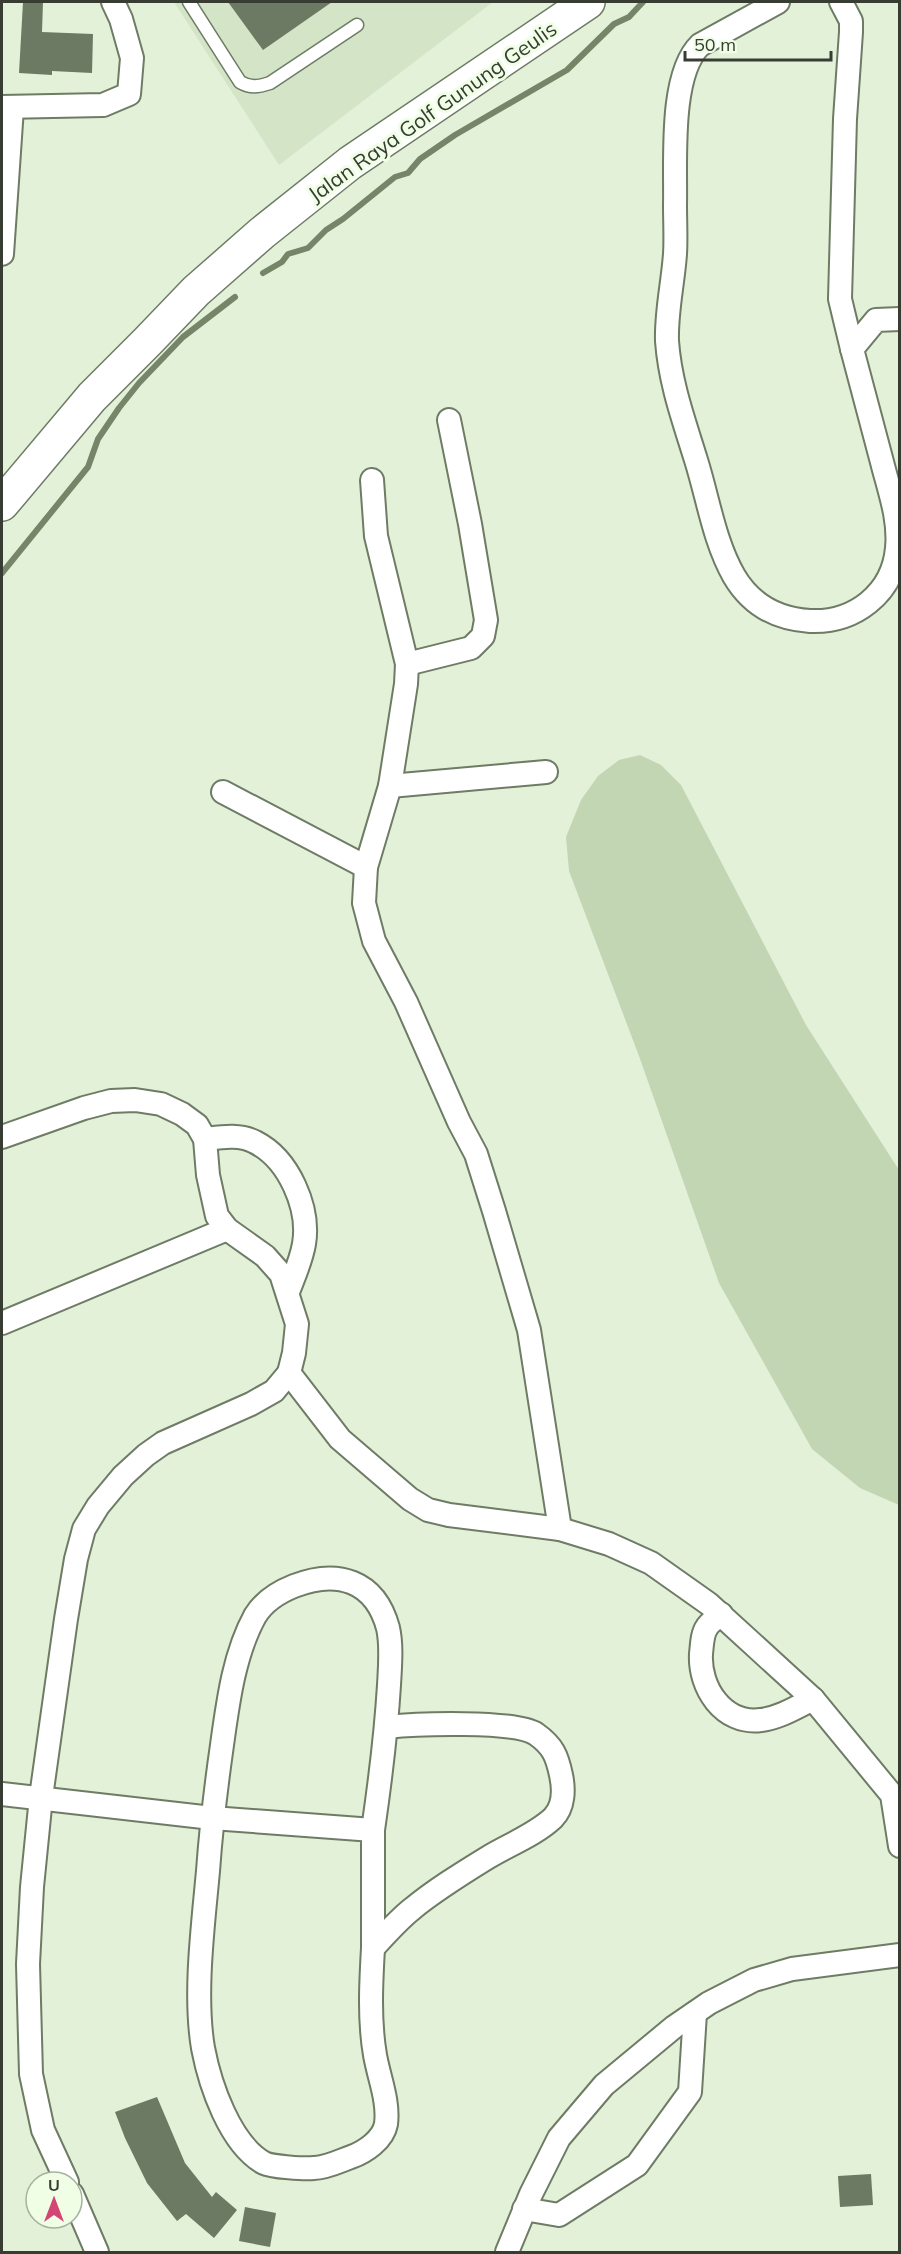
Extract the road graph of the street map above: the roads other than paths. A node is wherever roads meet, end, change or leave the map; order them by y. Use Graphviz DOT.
graph roads {
  1 [pos="114,2"];
  2 [pos="189,2"];
  3 [pos="588,2"];
  4 [pos="778,2"];
  5 [pos="841,2"];
  6 [pos="357,25"];
  7 [pos="7,107"];
  8 [pos="2,254"];
  9 [pos="840,299"];
  10 [pos="900,319"];
  11 [pos="876,320"];
  12 [pos="852,349"];
  13 [pos="449,420"];
  14 [pos="372,480"];
  15 [pos="2,504"];
  16 [pos="407,664"];
  17 [pos="546,772"];
  18 [pos="390,786"];
  19 [pos="224,792"];
  20 [pos="366,867"];
  21 [pos="2,1137"];
  22 [pos="206,1138"];
  23 [pos="227,1229"];
  24 [pos="288,1292"];
  25 [pos="2,1323"];
  26 [pos="289,1373"];
  27 [pos="560,1529"];
  28 [pos="721,1614"];
  29 [pos="813,1699"];
  30 [pos="387,1727"];
  31 [pos="2,1794"];
  32 [pos="896,1795"];
  33 [pos="41,1797"];
  34 [pos="212,1818"];
  35 [pos="373,1830"];
  36 [pos="900,1846"];
  37 [pos="373,1948"];
  38 [pos="900,1955"];
  39 [pos="695,2013"];
  40 [pos="61,2170"];
  41 [pos="524,2209"];
  42 [pos="84,2222"];
  43 [pos="97,2253"];
  44 [pos="507,2253"];
  1 -- 7 [label="street"];
  2 -- 6 [label="lane"];
  3 -- 15 [label="main road, Jalan Raya Golf Gunung Geulis"];
  4 -- 12 [label="street"];
  5 -- 9 [label="street"];
  7 -- 8 [label="street"];
  9 -- 11 [label="street"];
  9 -- 12 [label="street"];
  10 -- 11 [label="street"];
  11 -- 12 [label="street"];
  13 -- 16 [label="street"];
  14 -- 16 [label="street"];
  16 -- 18 [label="street"];
  17 -- 18 [label="street"];
  18 -- 20 [label="street"];
  19 -- 20 [label="street"];
  20 -- 27 [label="street"];
  21 -- 22 [label="street"];
  22 -- 23 [label="street"];
  22 -- 24 [label="street"];
  23 -- 24 [label="street"];
  23 -- 25 [label="street"];
  24 -- 26 [label="street"];
  26 -- 27 [label="street"];
  26 -- 33 [label="street"];
  27 -- 28 [label="street"];
  28 -- 29 [label="street"];
  28 -- 29 [label="street"];
  29 -- 32 [label="street"];
  30 -- 34 [label="street"];
  30 -- 35 [label="street"];
  30 -- 37 [label="street"];
  31 -- 33 [label="street"];
  32 -- 36 [label="street"];
  33 -- 34 [label="street"];
  33 -- 40 [label="street"];
  34 -- 35 [label="street"];
  34 -- 37 [label="street"];
  35 -- 37 [label="street"];
  38 -- 39 [label="street"];
  39 -- 41 [label="street"];
  39 -- 41 [label="street"];
  41 -- 44 [label="street"];
  42 -- 43 [label="street"];
}
